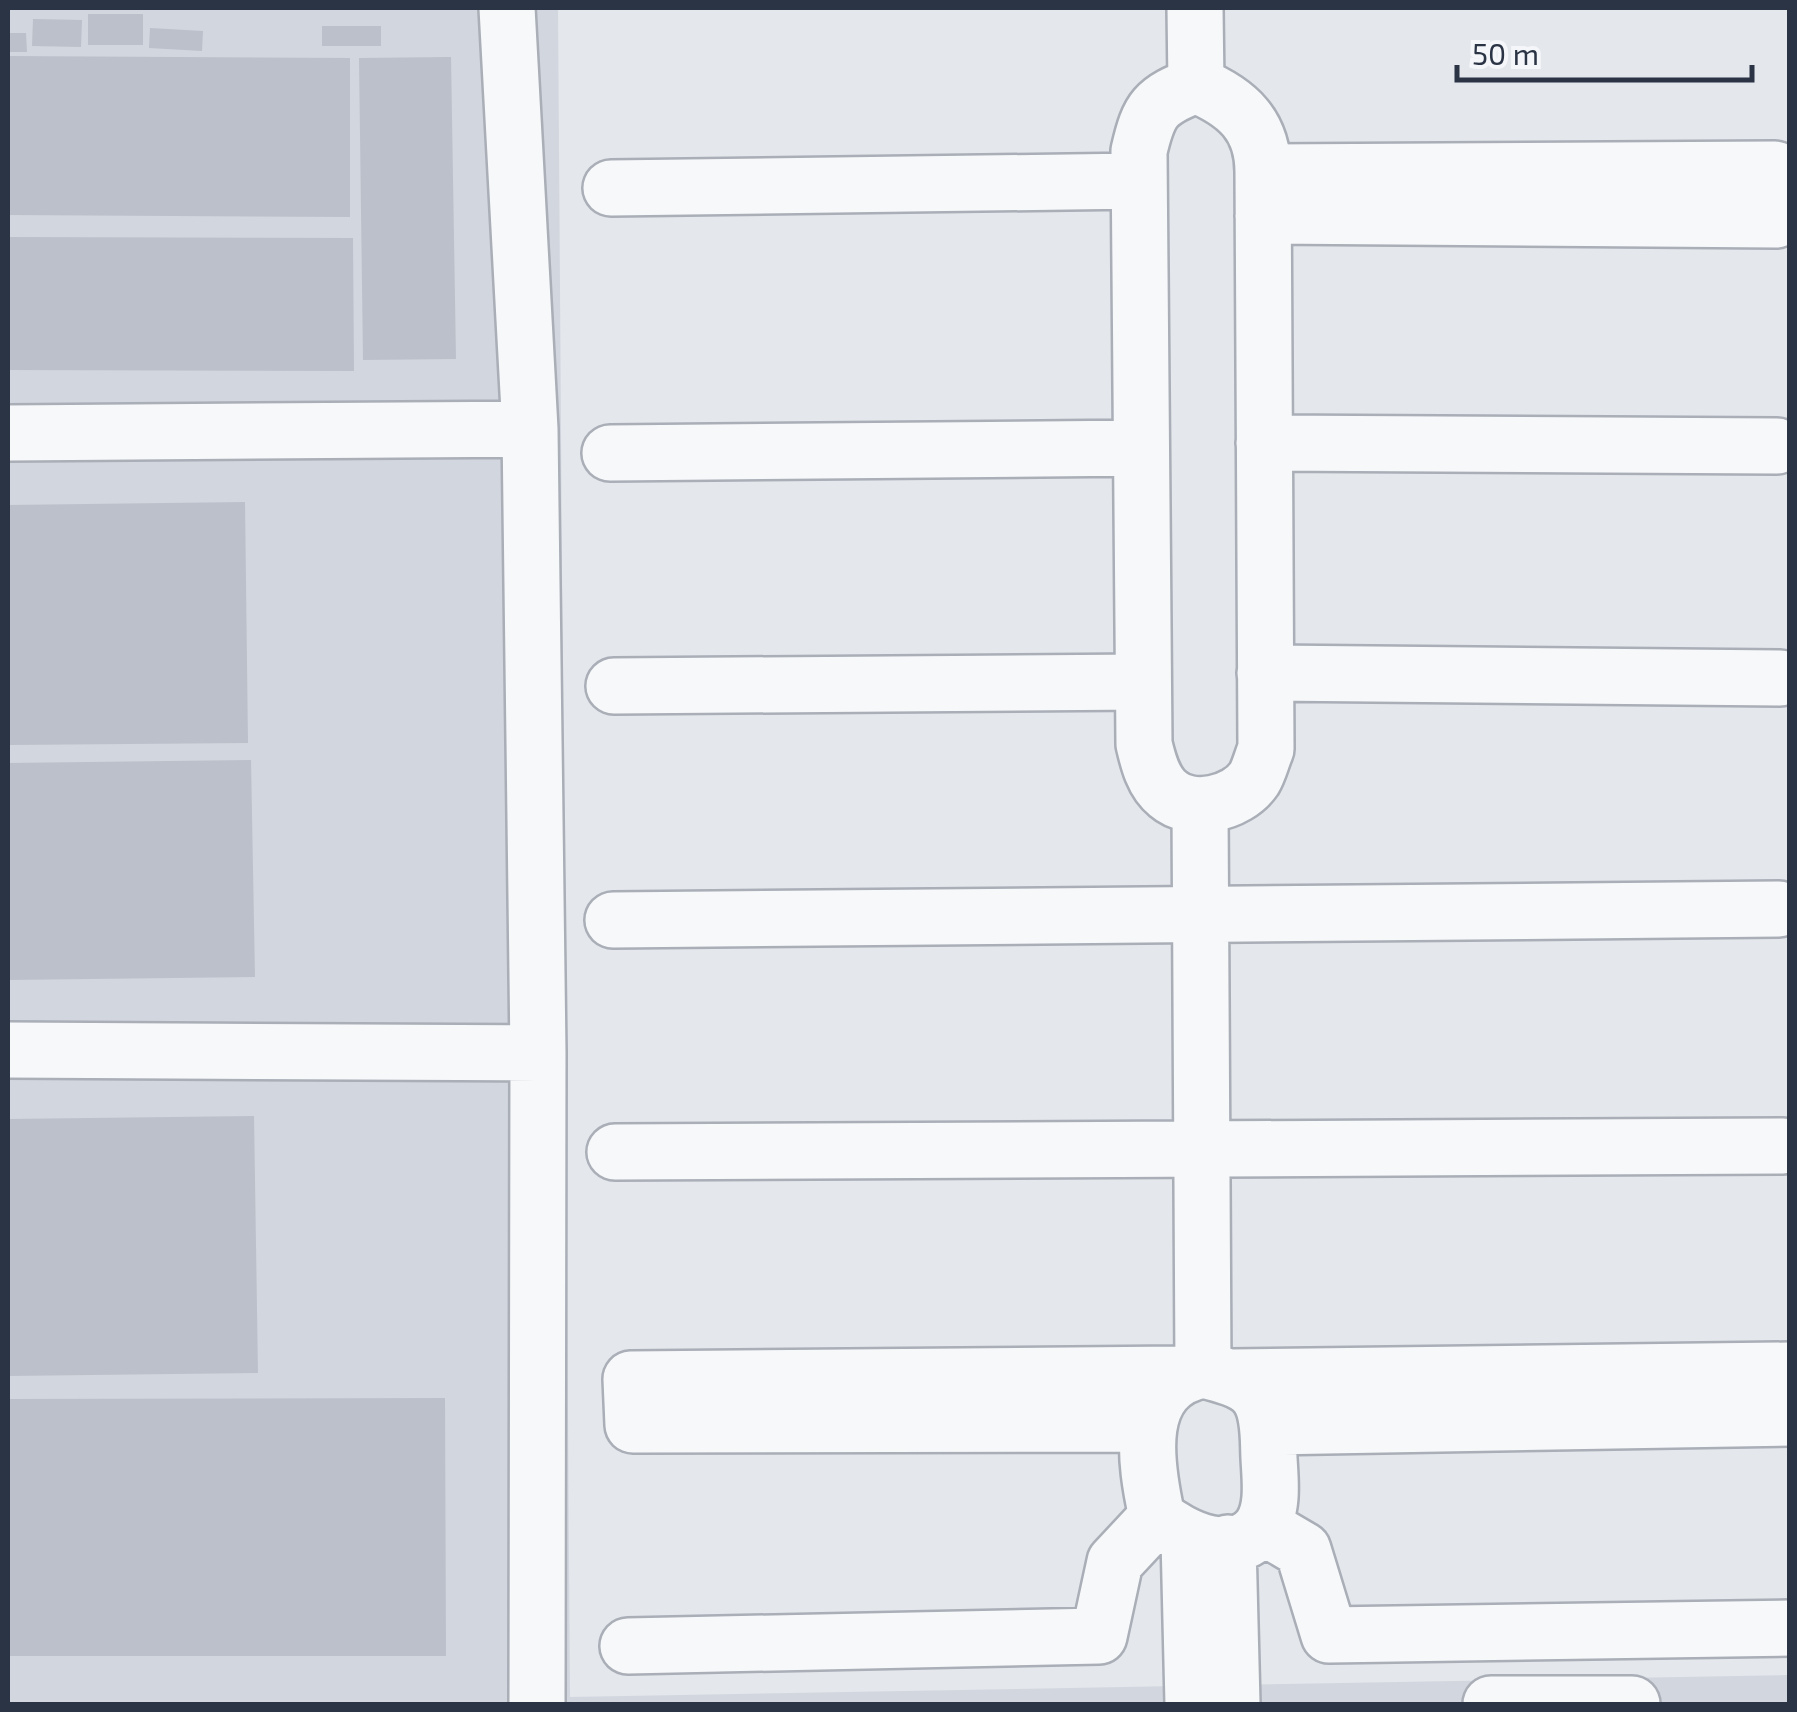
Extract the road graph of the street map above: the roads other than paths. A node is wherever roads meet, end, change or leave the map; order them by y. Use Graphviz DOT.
graph roads {
  1 [pos="507,8"];
  2 [pos="1195,8"];
  3 [pos="1196,85"];
  4 [pos="1139,180"];
  5 [pos="611,188"];
  6 [pos="1263,194"];
  7 [pos="530,429"];
  8 [pos="8,433"];
  9 [pos="1264,443"];
  10 [pos="1777,446"];
  11 [pos="1141,448"];
  12 [pos="610,453"];
  13 [pos="1265,673"];
  14 [pos="1780,678"];
  15 [pos="1143,682"];
  16 [pos="614,686"];
  17 [pos="1200,806"];
  18 [pos="1779,910"];
  19 [pos="1200,914"];
  20 [pos="613,920"];
  21 [pos="8,1050"];
  22 [pos="538,1053"];
  23 [pos="1782,1146"];
  24 [pos="1201,1149"];
  25 [pos="616,1152"];
  26 [pos="1790,1370"];
  27 [pos="1205,1374"];
  28 [pos="1790,1418"];
  29 [pos="1149,1424"];
  30 [pos="1268,1426"];
  31 [pos="1209,1531"];
  32 [pos="1790,1628"];
  33 [pos="628,1646"];
  34 [pos="538,1704"];
  35 [pos="1193,1704"];
  36 [pos="1232,1704"];
  37 [pos="1492,1704"];
  38 [pos="1632,1704"];
  1 -- 7 [label="street"];
  2 -- 3 [label="street"];
  3 -- 4 [label="street"];
  3 -- 6 [label="street"];
  4 -- 5 [label="street"];
  4 -- 11 [label="street"];
  6 -- 6 [label="street"];
  6 -- 9 [label="street"];
  7 -- 8 [label="street"];
  7 -- 22 [label="street"];
  9 -- 10 [label="street"];
  9 -- 13 [label="street"];
  11 -- 12 [label="street"];
  11 -- 15 [label="street"];
  13 -- 14 [label="street"];
  13 -- 17 [label="street"];
  15 -- 16 [label="street"];
  15 -- 17 [label="street"];
  17 -- 19 [label="street"];
  18 -- 19 [label="street"];
  19 -- 20 [label="street"];
  19 -- 24 [label="street"];
  21 -- 22 [label="street"];
  22 -- 34 [label="street"];
  23 -- 24 [label="street"];
  24 -- 25 [label="street"];
  24 -- 27 [label="street"];
  26 -- 27 [label="street"];
  27 -- 29 [label="street"];
  27 -- 29 [label="street"];
  27 -- 30 [label="street"];
  28 -- 30 [label="street"];
  29 -- 31 [label="street"];
  30 -- 31 [label="street"];
  31 -- 32 [label="street"];
  31 -- 33 [label="street"];
  31 -- 35 [label="street"];
  31 -- 36 [label="street"];
  37 -- 38 [label="street"];
}
